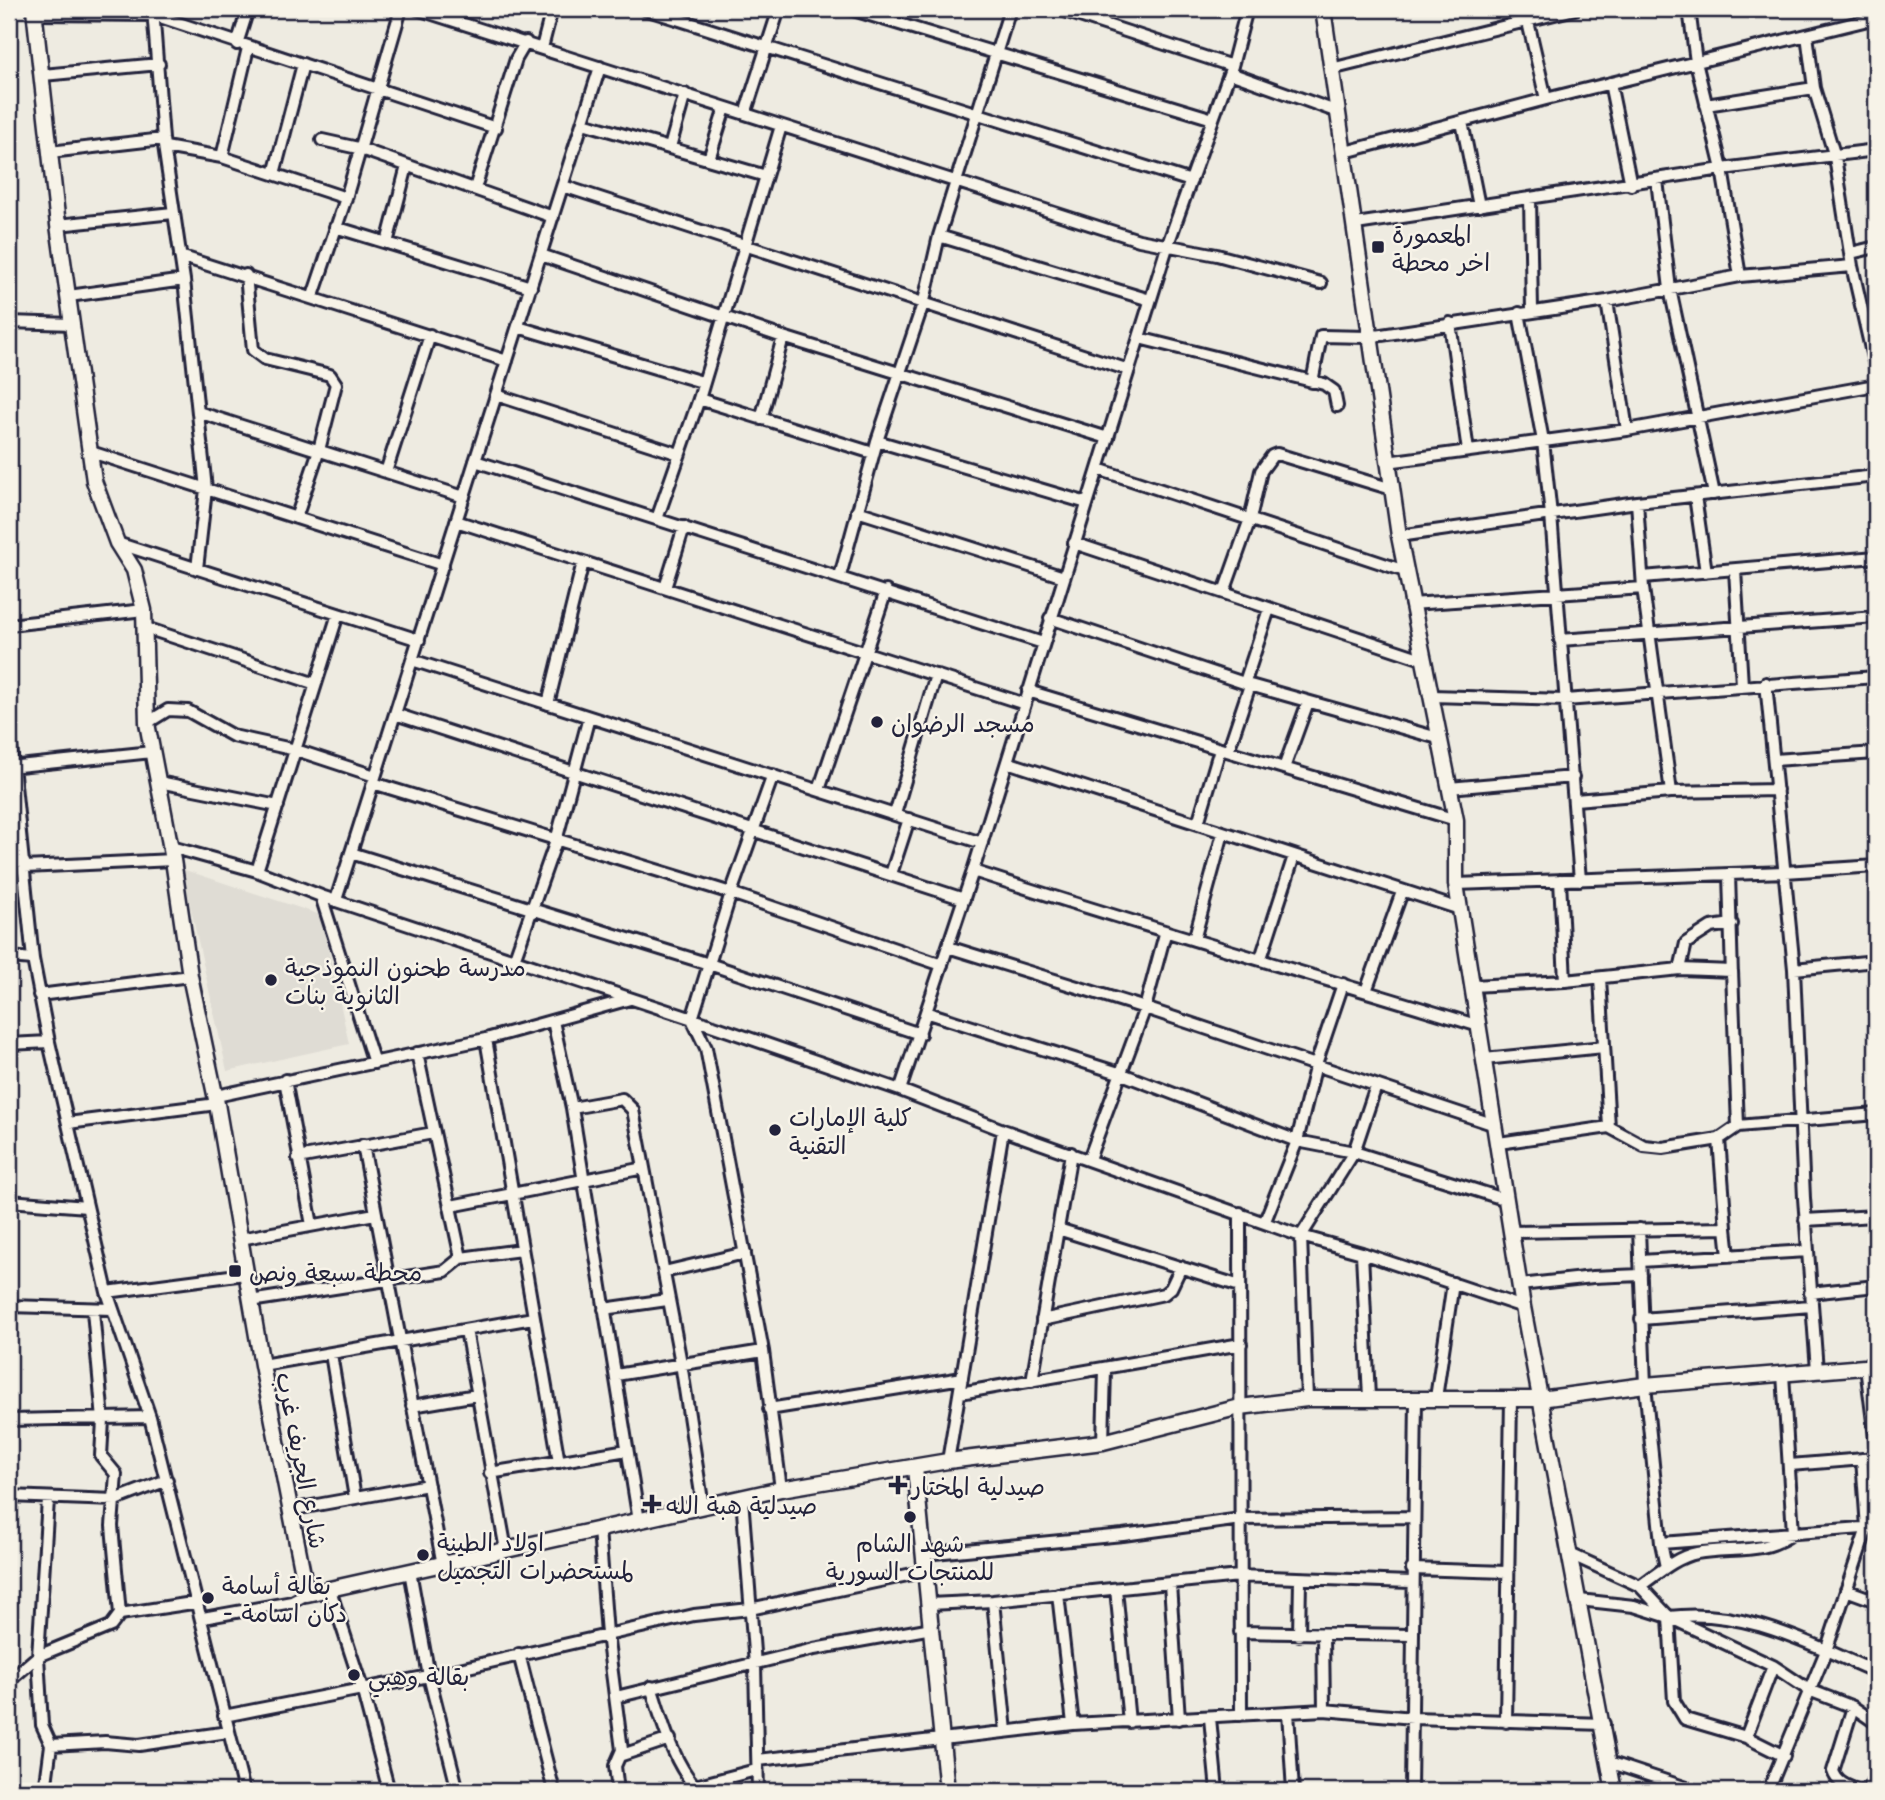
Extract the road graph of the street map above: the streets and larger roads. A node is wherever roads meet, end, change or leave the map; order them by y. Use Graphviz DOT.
graph roads {
  1 [pos="248,9"];
  2 [pos="401,9"];
  3 [pos="417,9"];
  4 [pos="552,9"];
  5 [pos="645,9"];
  6 [pos="779,9"];
  7 [pos="850,9"];
  8 [pos="1010,9"];
  9 [pos="1058,9"];
  10 [pos="1247,9"];
  11 [pos="1323,9"];
  12 [pos="1525,9"];
  13 [pos="1576,9"];
  14 [pos="1689,9"];
  15 [pos="1860,9"];
  16 [pos="34,11"];
  17 [pos="154,12"];
  18 [pos="1876,18"];
  19 [pos="1527,21"];
  20 [pos="1863,21"];
  21 [pos="1807,35"];
  22 [pos="526,43"];
  23 [pos="237,44"];
  24 [pos="248,48"];
  25 [pos="542,48"];
  26 [pos="765,49"];
  27 [pos="995,53"];
  28 [pos="1696,62"];
  29 [pos="159,64"];
  30 [pos="303,64"];
  31 [pos="600,67"];
  32 [pos="1231,69"];
  33 [pos="1331,69"];
  34 [pos="43,75"];
  35 [pos="1609,83"];
  36 [pos="1814,88"];
  37 [pos="378,90"];
  38 [pos="685,94"];
  39 [pos="1546,99"];
  40 [pos="1706,105"];
  41 [pos="725,108"];
  42 [pos="1338,112"];
  43 [pos="745,114"];
  44 [pos="976,114"];
  45 [pos="1213,119"];
  46 [pos="1462,122"];
  47 [pos="583,123"];
  48 [pos="781,126"];
  49 [pos="496,128"];
  50 [pos="322,140"];
  51 [pos="164,143"];
  52 [pos="670,147"];
  53 [pos="358,148"];
  54 [pos="1876,150"];
  55 [pos="50,152"];
  56 [pos="1345,152"];
  57 [pos="222,156"];
  58 [pos="1835,157"];
  59 [pos="709,159"];
  60 [pos="407,166"];
  61 [pos="1721,169"];
  62 [pos="274,174"];
  63 [pos="766,176"];
  64 [pos="1657,180"];
  65 [pos="1191,181"];
  66 [pos="955,182"];
  67 [pos="1631,185"];
  68 [pos="563,186"];
  69 [pos="475,188"];
  70 [pos="346,198"];
  71 [pos="1530,198"];
  72 [pos="1479,205"];
  73 [pos="173,213"];
  74 [pos="553,217"];
  75 [pos="1356,224"];
  76 [pos="58,225"];
  77 [pos="335,227"];
  78 [pos="939,236"];
  79 [pos="387,243"];
  80 [pos="743,244"];
  81 [pos="1168,244"];
  82 [pos="1876,247"];
  83 [pos="1851,253"];
  84 [pos="541,255"];
  85 [pos="180,256"];
  86 [pos="1852,267"];
  87 [pos="246,275"];
  88 [pos="1740,276"];
  89 [pos="184,280"];
  90 [pos="1321,283"];
  91 [pos="531,287"];
  92 [pos="1670,289"];
  93 [pos="69,296"];
  94 [pos="313,296"];
  95 [pos="1150,300"];
  96 [pos="924,301"];
  97 [pos="1606,301"];
  98 [pos="1532,310"];
  99 [pos="1519,313"];
  100 [pos="723,318"];
  101 [pos="9,322"];
  102 [pos="1450,323"];
  103 [pos="73,324"];
  104 [pos="518,327"];
  105 [pos="430,335"];
  106 [pos="783,337"];
  107 [pos="1368,337"];
  108 [pos="1139,338"];
  109 [pos="507,361"];
  110 [pos="1129,370"];
  111 [pos="1876,371"];
  112 [pos="900,372"];
  113 [pos="702,382"];
  114 [pos="1312,382"];
  115 [pos="1876,385"];
  116 [pos="496,395"];
  117 [pos="699,399"];
  118 [pos="1337,406"];
  119 [pos="198,412"];
  120 [pos="761,418"];
  121 [pos="1698,419"];
  122 [pos="1628,430"];
  123 [pos="1108,438"];
  124 [pos="877,441"];
  125 [pos="1543,441"];
  126 [pos="319,450"];
  127 [pos="1468,450"];
  128 [pos="91,452"];
  129 [pos="873,453"];
  130 [pos="679,454"];
  131 [pos="475,461"];
  132 [pos="1387,462"];
  133 [pos="1098,469"];
  134 [pos="386,472"];
  135 [pos="1876,476"];
  136 [pos="206,489"];
  137 [pos="1392,489"];
  138 [pos="1714,494"];
  139 [pos="1695,496"];
  140 [pos="464,497"];
  141 [pos="1637,502"];
  142 [pos="1087,503"];
  143 [pos="857,510"];
  144 [pos="1551,515"];
  145 [pos="296,518"];
  146 [pos="657,519"];
  147 [pos="1250,519"];
  148 [pos="456,521"];
  149 [pos="684,527"];
  150 [pos="1399,536"];
  151 [pos="1074,543"];
  152 [pos="117,544"];
  153 [pos="1876,557"];
  154 [pos="583,562"];
  155 [pos="443,565"];
  156 [pos="197,569"];
  157 [pos="1405,570"];
  158 [pos="1735,570"];
  159 [pos="1706,572"];
  160 [pos="840,576"];
  161 [pos="1064,577"];
  162 [pos="1643,583"];
  163 [pos="666,589"];
  164 [pos="886,591"];
  165 [pos="1224,592"];
  166 [pos="1556,595"];
  167 [pos="1411,604"];
  168 [pos="1269,609"];
  169 [pos="144,610"];
  170 [pos="338,614"];
  171 [pos="1876,617"];
  172 [pos="1050,618"];
  173 [pos="9,625"];
  174 [pos="1737,627"];
  175 [pos="146,628"];
  176 [pos="1650,634"];
  177 [pos="419,640"];
  178 [pos="1560,640"];
  179 [pos="1043,643"];
  180 [pos="867,653"];
  181 [pos="1422,659"];
  182 [pos="412,660"];
  183 [pos="936,675"];
  184 [pos="1876,677"];
  185 [pos="1766,683"];
  186 [pos="316,684"];
  187 [pos="1247,684"];
  188 [pos="1742,685"];
  189 [pos="1028,691"];
  190 [pos="1657,691"];
  191 [pos="1432,696"];
  192 [pos="1565,700"];
  193 [pos="1308,702"];
  194 [pos="548,704"];
  195 [pos="1025,704"];
  196 [pos="395,714"];
  197 [pos="589,717"];
  198 [pos="147,723"];
  199 [pos="9,727"];
  200 [pos="1438,738"];
  201 [pos="296,750"];
  202 [pos="1224,750"];
  203 [pos="152,752"];
  204 [pos="1876,753"];
  205 [pos="1774,760"];
  206 [pos="1007,762"];
  207 [pos="11,766"];
  208 [pos="1284,768"];
  209 [pos="575,771"];
  210 [pos="773,775"];
  211 [pos="1573,777"];
  212 [pos="374,780"];
  213 [pos="159,782"];
  214 [pos="1449,788"];
  215 [pos="819,790"];
  216 [pos="1777,790"];
  217 [pos="1671,792"];
  218 [pos="1574,800"];
  219 [pos="278,806"];
  220 [pos="895,814"];
  221 [pos="909,819"];
  222 [pos="1456,820"];
  223 [pos="1198,823"];
  224 [pos="755,830"];
  225 [pos="1223,833"];
  226 [pos="556,841"];
  227 [pos="982,843"];
  228 [pos="172,853"];
  229 [pos="351,853"];
  230 [pos="1294,856"];
  231 [pos="9,860"];
  232 [pos="25,865"];
  233 [pos="1876,866"];
  234 [pos="257,871"];
  235 [pos="973,871"];
  236 [pos="1785,872"];
  237 [pos="891,874"];
  238 [pos="1729,874"];
  239 [pos="1560,880"];
  240 [pos="1580,880"];
  241 [pos="1456,884"];
  242 [pos="1402,892"];
  243 [pos="731,893"];
  244 [pos="321,896"];
  245 [pos="964,899"];
  246 [pos="336,900"];
  247 [pos="1460,909"];
  248 [pos="534,911"];
  249 [pos="1732,924"];
  250 [pos="1165,934"];
  251 [pos="1194,940"];
  252 [pos="948,947"];
  253 [pos="9,957"];
  254 [pos="1261,958"];
  255 [pos="33,959"];
  256 [pos="514,960"];
  257 [pos="1876,961"];
  258 [pos="709,964"];
  259 [pos="942,965"];
  260 [pos="1680,969"];
  261 [pos="1794,969"];
  262 [pos="1732,971"];
  263 [pos="190,976"];
  264 [pos="1600,978"];
  265 [pos="1565,981"];
  266 [pos="1343,984"];
  267 [pos="1472,986"];
  268 [pos="1366,991"];
  269 [pos="39,995"];
  270 [pos="630,999"];
  271 [pos="1145,1008"];
  272 [pos="928,1013"];
  273 [pos="692,1019"];
  274 [pos="553,1021"];
  275 [pos="1479,1026"];
  276 [pos="920,1034"];
  277 [pos="486,1039"];
  278 [pos="49,1042"];
  279 [pos="9,1044"];
  280 [pos="1604,1047"];
  281 [pos="417,1053"];
  282 [pos="1484,1059"];
  283 [pos="374,1063"];
  284 [pos="1316,1064"];
  285 [pos="1122,1074"];
  286 [pos="285,1080"];
  287 [pos="1376,1086"];
  288 [pos="900,1090"];
  289 [pos="217,1100"];
  290 [pos="572,1108"];
  291 [pos="1876,1114"];
  292 [pos="1800,1120"];
  293 [pos="68,1123"];
  294 [pos="1495,1125"];
  295 [pos="1738,1126"];
  296 [pos="1609,1127"];
  297 [pos="1003,1130"];
  298 [pos="433,1133"];
  299 [pos="1719,1139"];
  300 [pos="1297,1140"];
  301 [pos="1499,1143"];
  302 [pos="363,1145"];
  303 [pos="1354,1152"];
  304 [pos="1072,1153"];
  305 [pos="298,1158"];
  306 [pos="1089,1159"];
  307 [pos="644,1168"];
  308 [pos="583,1179"];
  309 [pos="513,1194"];
  310 [pos="1507,1200"];
  311 [pos="9,1201"];
  312 [pos="452,1206"];
  313 [pos="87,1207"];
  314 [pos="1240,1213"];
  315 [pos="375,1214"];
  316 [pos="1876,1216"];
  317 [pos="1805,1220"];
  318 [pos="1265,1221"];
  319 [pos="312,1225"];
  320 [pos="1726,1228"];
  321 [pos="1058,1229"];
  322 [pos="1639,1229"];
  323 [pos="1512,1232"];
  324 [pos="1301,1236"];
  325 [pos="240,1239"];
  326 [pos="522,1250"];
  327 [pos="1808,1251"];
  328 [pos="745,1253"];
  329 [pos="1362,1253"];
  330 [pos="1728,1256"];
  331 [pos="461,1258"];
  332 [pos="1640,1261"];
  333 [pos="1181,1268"];
  334 [pos="664,1272"];
  335 [pos="245,1274"];
  336 [pos="1641,1275"];
  337 [pos="390,1278"];
  338 [pos="1453,1283"];
  339 [pos="1520,1285"];
  340 [pos="1240,1286"];
  341 [pos="1876,1286"];
  342 [pos="107,1292"];
  343 [pos="1810,1293"];
  344 [pos="667,1300"];
  345 [pos="250,1301"];
  346 [pos="1811,1306"];
  347 [pos="9,1307"];
  348 [pos="1523,1307"];
  349 [pos="112,1309"];
  350 [pos="604,1309"];
  351 [pos="93,1311"];
  352 [pos="533,1318"];
  353 [pos="1642,1319"];
  354 [pos="1042,1320"];
  355 [pos="466,1330"];
  356 [pos="401,1341"];
  357 [pos="1241,1344"];
  358 [pos="763,1351"];
  359 [pos="331,1354"];
  360 [pos="681,1363"];
  361 [pos="262,1365"];
  362 [pos="1871,1366"];
  363 [pos="1105,1370"];
  364 [pos="1817,1370"];
  365 [pos="1783,1374"];
  366 [pos="616,1375"];
  367 [pos="962,1378"];
  368 [pos="1032,1381"];
  369 [pos="1646,1385"];
  370 [pos="960,1393"];
  371 [pos="477,1395"];
  372 [pos="1369,1398"];
  373 [pos="1416,1398"];
  374 [pos="1436,1398"];
  375 [pos="1511,1398"];
  376 [pos="1307,1399"];
  377 [pos="1540,1399"];
  378 [pos="412,1406"];
  379 [pos="1240,1407"];
  380 [pos="769,1409"];
  381 [pos="150,1418"];
  382 [pos="9,1420"];
  383 [pos="103,1420"];
  384 [pos="1103,1442"];
  385 [pos="1876,1444"];
  386 [pos="627,1450"];
  387 [pos="1876,1458"];
  388 [pos="1862,1459"];
  389 [pos="948,1461"];
  390 [pos="559,1462"];
  391 [pos="1790,1465"];
  392 [pos="915,1468"];
  393 [pos="490,1473"];
  394 [pos="167,1480"];
  395 [pos="428,1485"];
  396 [pos="781,1489"];
  397 [pos="9,1496"];
  398 [pos="355,1498"];
  399 [pos="742,1498"];
  400 [pos="48,1500"];
  401 [pos="115,1500"];
  402 [pos="703,1507"];
  403 [pos="289,1510"];
  404 [pos="1413,1517"];
  405 [pos="1241,1519"];
  406 [pos="639,1521"];
  407 [pos="1871,1528"];
  408 [pos="599,1529"];
  409 [pos="1793,1533"];
  410 [pos="1661,1543"];
  411 [pos="506,1550"];
  412 [pos="924,1554"];
  413 [pos="1570,1555"];
  414 [pos="443,1565"];
  415 [pos="1666,1567"];
  416 [pos="1412,1569"];
  417 [pos="410,1571"];
  418 [pos="926,1572"];
  419 [pos="1507,1572"];
  420 [pos="1239,1576"];
  421 [pos="1300,1580"];
  422 [pos="1411,1583"];
  423 [pos="1170,1584"];
  424 [pos="1640,1586"];
  425 [pos="1116,1589"];
  426 [pos="330,1590"];
  427 [pos="1846,1590"];
  428 [pos="307,1594"];
  429 [pos="1058,1594"];
  430 [pos="1579,1600"];
  431 [pos="993,1601"];
  432 [pos="1876,1601"];
  433 [pos="199,1602"];
  434 [pos="929,1604"];
  435 [pos="750,1609"];
  436 [pos="120,1614"];
  437 [pos="1668,1617"];
  438 [pos="203,1618"];
  439 [pos="932,1628"];
  440 [pos="1240,1632"];
  441 [pos="607,1634"];
  442 [pos="1299,1635"];
  443 [pos="1323,1635"];
  444 [pos="1411,1635"];
  445 [pos="1826,1651"];
  446 [pos="519,1654"];
  447 [pos="38,1656"];
  448 [pos="755,1665"];
  449 [pos="1773,1666"];
  450 [pos="1876,1672"];
  451 [pos="429,1676"];
  452 [pos="9,1681"];
  453 [pos="651,1687"];
  454 [pos="362,1688"];
  455 [pos="1810,1690"];
  456 [pos="615,1698"];
  457 [pos="1853,1707"];
  458 [pos="1324,1710"];
  459 [pos="1287,1712"];
  460 [pos="224,1716"];
  461 [pos="1241,1716"];
  462 [pos="1210,1718"];
  463 [pos="1413,1718"];
  464 [pos="1180,1719"];
  465 [pos="1129,1722"];
  466 [pos="1506,1722"];
  467 [pos="1876,1723"];
  468 [pos="1073,1724"];
  469 [pos="1604,1724"];
  470 [pos="1006,1731"];
  471 [pos="228,1732"];
  472 [pos="942,1737"];
  473 [pos="1746,1737"];
  474 [pos="670,1739"];
  475 [pos="51,1745"];
  476 [pos="622,1755"];
  477 [pos="1784,1756"];
  478 [pos="1609,1762"];
  479 [pos="757,1765"];
  480 [pos="1876,1773"];
  481 [pos="45,1791"];
  482 [pos="244,1791"];
  483 [pos="389,1791"];
  484 [pos="458,1791"];
  485 [pos="554,1791"];
  486 [pos="618,1791"];
  487 [pos="758,1791"];
  488 [pos="947,1791"];
  489 [pos="1217,1791"];
  490 [pos="1293,1791"];
  491 [pos="1411,1791"];
  492 [pos="1614,1791"];
  493 [pos="1696,1791"];
  494 [pos="1768,1791"];
  495 [pos="1860,1791"];
  496 [pos="1868,1791"];
  1 -- 23 [label="street"];
  2 -- 37 [label="street"];
  3 -- 22 [label="street"];
  4 -- 25 [label="street"];
  5 -- 26 [label="street"];
  6 -- 26 [label="street"];
  7 -- 27 [label="street"];
  8 -- 27 [label="street"];
  9 -- 32 [label="street"];
  10 -- 32 [label="street"];
  11 -- 33 [label="street"];
  12 -- 19 [label="street"];
  13 -- 19 [label="street"];
  14 -- 28 [label="street"];
  15 -- 20 [label="street"];
  16 -- 17 [label="street"];
  16 -- 34 [label="street, شارع الجريف غرب"];
  17 -- 23 [label="street"];
  17 -- 29 [label="street"];
  18 -- 20 [label="street"];
  19 -- 33 [label="street"];
  19 -- 39 [label="street"];
  20 -- 21 [label="street"];
  21 -- 28 [label="street"];
  21 -- 36 [label="street"];
  22 -- 25 [label="street"];
  22 -- 49 [label="street"];
  23 -- 24 [label="street"];
  24 -- 30 [label="street"];
  24 -- 57 [label="street"];
  25 -- 31 [label="street"];
  26 -- 43 [label="street"];
  26 -- 44 [label="street"];
  27 -- 44 [label="street"];
  27 -- 45 [label="street"];
  28 -- 35 [label="street"];
  28 -- 40 [label="street"];
  29 -- 34 [label="street"];
  29 -- 51 [label="street"];
  30 -- 37 [label="street"];
  30 -- 62 [label="street"];
  31 -- 38 [label="street"];
  31 -- 47 [label="street"];
  32 -- 42 [label="street"];
  32 -- 45 [label="street"];
  33 -- 42 [label="street"];
  34 -- 55 [label="street, شارع الجريف غرب"];
  35 -- 39 [label="street"];
  35 -- 67 [label="street"];
  36 -- 40 [label="street"];
  36 -- 58 [label="street"];
  37 -- 49 [label="street"];
  37 -- 53 [label="street"];
  38 -- 41 [label="street"];
  38 -- 52 [label="street"];
  39 -- 46 [label="street"];
  40 -- 61 [label="street"];
  41 -- 43 [label="street"];
  41 -- 59 [label="street"];
  42 -- 56 [label="street"];
  43 -- 48 [label="street"];
  44 -- 65 [label="street"];
  44 -- 66 [label="street"];
  45 -- 65 [label="street"];
  46 -- 56 [label="street"];
  46 -- 72 [label="street"];
  47 -- 52 [label="street"];
  47 -- 68 [label="street"];
  48 -- 63 [label="street"];
  48 -- 66 [label="street"];
  49 -- 69 [label="street"];
  50 -- 53 [label="street"];
  51 -- 55 [label="street"];
  51 -- 57 [label="street"];
  51 -- 73 [label="street"];
  52 -- 59 [label="street"];
  53 -- 60 [label="street"];
  53 -- 70 [label="street"];
  54 -- 58 [label="street"];
  55 -- 76 [label="street, شارع الجريف غرب"];
  56 -- 75 [label="street"];
  57 -- 62 [label="street"];
  58 -- 61 [label="street"];
  58 -- 83 [label="street"];
  59 -- 63 [label="street"];
  60 -- 69 [label="street"];
  60 -- 79 [label="street"];
  61 -- 64 [label="street"];
  61 -- 88 [label="street"];
  62 -- 70 [label="street"];
  63 -- 80 [label="street"];
  64 -- 67 [label="street"];
  64 -- 92 [label="street"];
  65 -- 81 [label="street"];
  66 -- 78 [label="street"];
  66 -- 81 [label="street"];
  67 -- 71 [label="street"];
  68 -- 74 [label="street"];
  68 -- 80 [label="street"];
  69 -- 74 [label="street"];
  70 -- 77 [label="street"];
  71 -- 72 [label="street"];
  71 -- 98 [label="street"];
  72 -- 75 [label="street"];
  73 -- 76 [label="street"];
  73 -- 85 [label="street"];
  74 -- 84 [label="street"];
  75 -- 107 [label="street"];
  76 -- 93 [label="street, شارع الجريف غرب"];
  77 -- 79 [label="street"];
  77 -- 94 [label="street"];
  78 -- 95 [label="street"];
  78 -- 96 [label="street"];
  79 -- 91 [label="street"];
  80 -- 96 [label="street"];
  80 -- 100 [label="street"];
  81 -- 90 [label="street"];
  81 -- 95 [label="street"];
  82 -- 83 [label="street"];
  83 -- 86 [label="street"];
  84 -- 91 [label="street"];
  84 -- 100 [label="street"];
  85 -- 87 [label="street"];
  85 -- 89 [label="street"];
  86 -- 88 [label="street"];
  86 -- 111 [label="street"];
  87 -- 94 [label="street"];
  87 -- 126 [label="street"];
  88 -- 92 [label="street"];
  89 -- 93 [label="street"];
  89 -- 119 [label="street"];
  91 -- 104 [label="street"];
  92 -- 97 [label="street"];
  92 -- 121 [label="street"];
  93 -- 103 [label="street, شارع الجريف غرب"];
  94 -- 105 [label="street"];
  95 -- 108 [label="street"];
  96 -- 110 [label="street"];
  96 -- 112 [label="street"];
  97 -- 98 [label="street"];
  97 -- 122 [label="street"];
  98 -- 99 [label="street"];
  99 -- 102 [label="street"];
  99 -- 125 [label="street"];
  100 -- 106 [label="street"];
  100 -- 113 [label="street"];
  101 -- 103 [label="street"];
  102 -- 107 [label="street"];
  102 -- 127 [label="street"];
  103 -- 128 [label="street, شارع الجريف غرب"];
  104 -- 109 [label="street"];
  104 -- 113 [label="street"];
  105 -- 109 [label="street"];
  105 -- 134 [label="street"];
  106 -- 112 [label="street"];
  106 -- 120 [label="street"];
  107 -- 114 [label="street"];
  107 -- 132 [label="street"];
  108 -- 110 [label="street"];
  108 -- 114 [label="street"];
  109 -- 116 [label="street"];
  110 -- 123 [label="street"];
  112 -- 123 [label="street"];
  112 -- 124 [label="street"];
  113 -- 117 [label="street"];
  114 -- 118 [label="street"];
  115 -- 121 [label="street"];
  116 -- 130 [label="street"];
  116 -- 131 [label="street"];
  117 -- 120 [label="street"];
  117 -- 130 [label="street"];
  119 -- 126 [label="street"];
  119 -- 136 [label="street"];
  120 -- 129 [label="street"];
  121 -- 122 [label="street"];
  121 -- 138 [label="street"];
  122 -- 125 [label="street"];
  123 -- 133 [label="street"];
  124 -- 129 [label="street"];
  124 -- 142 [label="street"];
  125 -- 127 [label="street"];
  125 -- 144 [label="street"];
  126 -- 134 [label="street"];
  126 -- 145 [label="street"];
  127 -- 132 [label="street"];
  128 -- 136 [label="street"];
  128 -- 152 [label="street, شارع الجريف غرب"];
  129 -- 143 [label="street"];
  130 -- 146 [label="street"];
  131 -- 140 [label="street"];
  131 -- 146 [label="street"];
  132 -- 137 [label="street"];
  133 -- 142 [label="street"];
  133 -- 147 [label="street"];
  134 -- 140 [label="street"];
  135 -- 138 [label="street"];
  136 -- 145 [label="street"];
  136 -- 156 [label="street"];
  137 -- 147 [label="street"];
  137 -- 150 [label="street"];
  138 -- 139 [label="street"];
  139 -- 141 [label="street"];
  139 -- 159 [label="street"];
  140 -- 148 [label="street"];
  141 -- 144 [label="street"];
  141 -- 162 [label="street"];
  142 -- 151 [label="street"];
  143 -- 160 [label="street"];
  143 -- 161 [label="street"];
  144 -- 150 [label="street"];
  144 -- 166 [label="street"];
  145 -- 155 [label="street"];
  146 -- 149 [label="street"];
  147 -- 157 [label="street"];
  147 -- 165 [label="street"];
  148 -- 154 [label="street"];
  148 -- 155 [label="street"];
  149 -- 160 [label="street"];
  149 -- 163 [label="street"];
  150 -- 157 [label="street"];
  151 -- 161 [label="street"];
  151 -- 165 [label="street"];
  152 -- 156 [label="street"];
  152 -- 169 [label="street, شارع الجريف غرب"];
  153 -- 158 [label="street"];
  154 -- 163 [label="street"];
  154 -- 194 [label="street"];
  155 -- 177 [label="street"];
  156 -- 170 [label="street"];
  157 -- 167 [label="street"];
  158 -- 159 [label="street"];
  158 -- 174 [label="street"];
  159 -- 162 [label="street"];
  160 -- 164 [label="street"];
  161 -- 172 [label="street"];
  162 -- 166 [label="street"];
  162 -- 176 [label="street"];
  163 -- 180 [label="street"];
  164 -- 179 [label="street"];
  164 -- 180 [label="street"];
  165 -- 168 [label="street"];
  166 -- 167 [label="street"];
  166 -- 178 [label="street"];
  167 -- 181 [label="street"];
  168 -- 181 [label="street"];
  168 -- 187 [label="street"];
  169 -- 173 [label="street"];
  169 -- 175 [label="street, شارع الجريف غرب"];
  170 -- 177 [label="street"];
  170 -- 186 [label="street"];
  171 -- 174 [label="street"];
  172 -- 179 [label="street"];
  172 -- 187 [label="street"];
  174 -- 176 [label="street"];
  174 -- 188 [label="street"];
  175 -- 186 [label="street"];
  175 -- 198 [label="street, شارع الجريف غرب"];
  176 -- 178 [label="street"];
  176 -- 190 [label="street"];
  177 -- 182 [label="street"];
  178 -- 192 [label="street"];
  179 -- 189 [label="street"];
  180 -- 183 [label="street"];
  180 -- 215 [label="street"];
  181 -- 191 [label="street"];
  182 -- 194 [label="street"];
  182 -- 196 [label="street"];
  183 -- 195 [label="street"];
  183 -- 220 [label="street"];
  184 -- 185 [label="street"];
  185 -- 188 [label="street"];
  185 -- 205 [label="street"];
  186 -- 201 [label="street"];
  187 -- 193 [label="street"];
  187 -- 202 [label="street"];
  188 -- 190 [label="street"];
  189 -- 195 [label="street"];
  189 -- 202 [label="street"];
  190 -- 192 [label="street"];
  190 -- 217 [label="street"];
  191 -- 192 [label="street"];
  191 -- 200 [label="street"];
  192 -- 211 [label="street"];
  193 -- 200 [label="street"];
  193 -- 208 [label="street"];
  194 -- 197 [label="street"];
  195 -- 206 [label="street"];
  196 -- 209 [label="street"];
  196 -- 212 [label="street"];
  197 -- 209 [label="street"];
  197 -- 210 [label="street"];
  198 -- 201 [label="street"];
  198 -- 203 [label="street, شارع الجريف غرب"];
  199 -- 207 [label="street"];
  200 -- 214 [label="street"];
  201 -- 212 [label="street"];
  201 -- 219 [label="street"];
  202 -- 208 [label="street"];
  202 -- 223 [label="street"];
  203 -- 207 [label="street"];
  203 -- 213 [label="street, شارع الجريف غرب"];
  204 -- 205 [label="street"];
  205 -- 216 [label="street"];
  206 -- 223 [label="street"];
  206 -- 227 [label="street"];
  207 -- 232 [label="street"];
  208 -- 222 [label="street"];
  209 -- 224 [label="street"];
  209 -- 226 [label="street"];
  210 -- 215 [label="street"];
  210 -- 224 [label="street"];
  211 -- 214 [label="street"];
  211 -- 218 [label="street"];
  212 -- 226 [label="street"];
  212 -- 229 [label="street"];
  213 -- 219 [label="street"];
  213 -- 228 [label="street, شارع الجريف غرب"];
  214 -- 222 [label="street"];
  215 -- 220 [label="street"];
  216 -- 217 [label="street"];
  216 -- 236 [label="street"];
  217 -- 218 [label="street"];
  218 -- 240 [label="street"];
  219 -- 234 [label="street"];
  220 -- 221 [label="street"];
  221 -- 227 [label="street"];
  221 -- 237 [label="street"];
  222 -- 241 [label="street"];
  223 -- 225 [label="street"];
  224 -- 237 [label="street"];
  224 -- 243 [label="street"];
  225 -- 230 [label="street"];
  225 -- 251 [label="street"];
  226 -- 243 [label="street"];
  226 -- 248 [label="street"];
  227 -- 235 [label="street"];
  228 -- 232 [label="street"];
  228 -- 234 [label="street"];
  228 -- 263 [label="street, شارع الجريف غرب"];
  229 -- 246 [label="street"];
  229 -- 248 [label="street"];
  230 -- 242 [label="street"];
  230 -- 254 [label="street"];
  231 -- 232 [label="street"];
  232 -- 255 [label="street"];
  233 -- 236 [label="street"];
  234 -- 244 [label="street"];
  235 -- 245 [label="street"];
  235 -- 250 [label="street"];
  236 -- 238 [label="street"];
  236 -- 261 [label="street"];
  237 -- 245 [label="street"];
  238 -- 240 [label="street"];
  238 -- 249 [label="street"];
  239 -- 240 [label="street"];
  239 -- 241 [label="street"];
  239 -- 265 [label="street"];
  241 -- 247 [label="street"];
  242 -- 247 [label="street"];
  242 -- 268 [label="street"];
  243 -- 258 [label="street"];
  243 -- 259 [label="street"];
  244 -- 246 [label="street"];
  244 -- 283 [label="street"];
  245 -- 252 [label="street"];
  246 -- 256 [label="street"];
  247 -- 267 [label="street"];
  248 -- 256 [label="street"];
  248 -- 258 [label="street"];
  249 -- 260 [label="street"];
  249 -- 262 [label="street"];
  250 -- 251 [label="street"];
  250 -- 271 [label="street"];
  251 -- 254 [label="street"];
  252 -- 259 [label="street"];
  252 -- 271 [label="street"];
  253 -- 255 [label="street"];
  254 -- 266 [label="street"];
  255 -- 269 [label="street"];
  256 -- 270 [label="street"];
  257 -- 261 [label="street"];
  258 -- 273 [label="street"];
  258 -- 276 [label="street"];
  259 -- 272 [label="street"];
  260 -- 262 [label="street"];
  260 -- 264 [label="street"];
  261 -- 292 [label="street"];
  262 -- 295 [label="street"];
  263 -- 269 [label="street"];
  263 -- 289 [label="street, شارع الجريف غرب"];
  264 -- 265 [label="street"];
  264 -- 280 [label="street"];
  265 -- 267 [label="street"];
  266 -- 268 [label="street"];
  266 -- 284 [label="street"];
  267 -- 275 [label="street"];
  268 -- 275 [label="street"];
  269 -- 278 [label="street"];
  270 -- 273 [label="street"];
  270 -- 274 [label="street"];
  271 -- 284 [label="street"];
  271 -- 285 [label="street"];
  272 -- 276 [label="street"];
  272 -- 285 [label="street"];
  273 -- 288 [label="street"];
  273 -- 328 [label="street"];
  274 -- 277 [label="street"];
  274 -- 290 [label="street"];
  275 -- 282 [label="street"];
  276 -- 288 [label="street"];
  277 -- 281 [label="street"];
  277 -- 309 [label="street"];
  278 -- 279 [label="street"];
  278 -- 293 [label="street"];
  280 -- 282 [label="street"];
  280 -- 296 [label="street"];
  281 -- 283 [label="street"];
  281 -- 298 [label="street"];
  282 -- 294 [label="street"];
  283 -- 286 [label="street"];
  284 -- 287 [label="street"];
  284 -- 300 [label="street"];
  285 -- 300 [label="street"];
  285 -- 306 [label="street"];
  286 -- 289 [label="street"];
  286 -- 305 [label="street"];
  287 -- 294 [label="street"];
  287 -- 303 [label="street"];
  288 -- 297 [label="street"];
  289 -- 293 [label="street"];
  289 -- 325 [label="street, شارع الجريف غرب"];
  290 -- 307 [label="street"];
  290 -- 308 [label="street"];
  291 -- 292 [label="street"];
  292 -- 295 [label="street"];
  292 -- 317 [label="street"];
  293 -- 313 [label="street"];
  294 -- 301 [label="street"];
  295 -- 299 [label="street"];
  296 -- 299 [label="street"];
  296 -- 301 [label="street"];
  297 -- 304 [label="street"];
  297 -- 367 [label="street"];
  298 -- 302 [label="street"];
  298 -- 312 [label="street"];
  299 -- 320 [label="street"];
  300 -- 303 [label="street"];
  300 -- 318 [label="street"];
  301 -- 310 [label="street"];
  302 -- 305 [label="street"];
  302 -- 315 [label="street"];
  303 -- 310 [label="street"];
  303 -- 324 [label="street"];
  304 -- 306 [label="street"];
  304 -- 321 [label="street"];
  305 -- 319 [label="street"];
  306 -- 314 [label="street"];
  307 -- 308 [label="street"];
  307 -- 334 [label="street"];
  308 -- 309 [label="street"];
  308 -- 350 [label="street"];
  309 -- 312 [label="street"];
  309 -- 326 [label="street"];
  310 -- 323 [label="street"];
  311 -- 313 [label="street"];
  312 -- 331 [label="street"];
  313 -- 342 [label="street"];
  314 -- 318 [label="street"];
  314 -- 340 [label="street"];
  315 -- 319 [label="street"];
  315 -- 337 [label="street"];
  316 -- 317 [label="street"];
  317 -- 327 [label="street"];
  318 -- 324 [label="street"];
  319 -- 325 [label="street"];
  320 -- 322 [label="street"];
  320 -- 330 [label="street"];
  321 -- 333 [label="street"];
  321 -- 354 [label="street"];
  322 -- 323 [label="street"];
  322 -- 332 [label="street"];
  323 -- 339 [label="street"];
  324 -- 329 [label="street"];
  324 -- 376 [label="street"];
  325 -- 335 [label="street, شارع الجريف غرب"];
  326 -- 331 [label="street"];
  326 -- 352 [label="street"];
  327 -- 330 [label="street"];
  327 -- 343 [label="street"];
  328 -- 334 [label="street"];
  328 -- 358 [label="street"];
  329 -- 338 [label="street"];
  329 -- 372 [label="street"];
  330 -- 332 [label="street"];
  331 -- 337 [label="street"];
  332 -- 336 [label="street"];
  333 -- 340 [label="street"];
  333 -- 354 [label="street"];
  334 -- 344 [label="street"];
  335 -- 342 [label="street"];
  335 -- 345 [label="street, شارع الجريف غرب"];
  336 -- 339 [label="street"];
  336 -- 353 [label="street"];
  337 -- 345 [label="street"];
  337 -- 356 [label="street"];
  338 -- 348 [label="street"];
  338 -- 374 [label="street"];
  339 -- 348 [label="street"];
  340 -- 357 [label="street"];
  341 -- 343 [label="street"];
  342 -- 349 [label="street"];
  343 -- 346 [label="street"];
  344 -- 350 [label="street"];
  344 -- 360 [label="street"];
  345 -- 361 [label="street, شارع الجريف غرب"];
  346 -- 353 [label="street"];
  346 -- 364 [label="street"];
  347 -- 351 [label="street"];
  348 -- 377 [label="street"];
  349 -- 351 [label="street"];
  349 -- 381 [label="street"];
  350 -- 366 [label="street"];
  351 -- 383 [label="street"];
  352 -- 355 [label="street"];
  352 -- 390 [label="street"];
  353 -- 369 [label="street"];
  354 -- 368 [label="street"];
  355 -- 356 [label="street"];
  355 -- 371 [label="street"];
  356 -- 359 [label="street"];
  356 -- 378 [label="street"];
  357 -- 363 [label="street"];
  357 -- 379 [label="street"];
  358 -- 360 [label="street"];
  358 -- 380 [label="street"];
  359 -- 361 [label="street"];
  359 -- 398 [label="street"];
  360 -- 366 [label="street"];
  360 -- 402 [label="street"];
  361 -- 403 [label="street, شارع الجريف غرب"];
  362 -- 364 [label="street"];
  362 -- 385 [label="street"];
  363 -- 368 [label="street"];
  363 -- 384 [label="street"];
  364 -- 365 [label="street"];
  365 -- 369 [label="street"];
  365 -- 391 [label="street"];
  366 -- 386 [label="street"];
  367 -- 370 [label="street"];
  367 -- 380 [label="street"];
  368 -- 370 [label="street"];
  369 -- 377 [label="street"];
  369 -- 410 [label="street"];
  370 -- 389 [label="street"];
  371 -- 378 [label="street"];
  371 -- 393 [label="street"];
  372 -- 373 [label="street"];
  372 -- 376 [label="street"];
  373 -- 374 [label="street"];
  373 -- 404 [label="street"];
  374 -- 375 [label="street"];
  375 -- 377 [label="street"];
  375 -- 419 [label="street"];
  376 -- 379 [label="street"];
  377 -- 413 [label="street"];
  378 -- 395 [label="street"];
  379 -- 384 [label="street"];
  379 -- 405 [label="street"];
  380 -- 396 [label="street"];
  381 -- 383 [label="street"];
  381 -- 394 [label="street"];
  382 -- 383 [label="street"];
  383 -- 401 [label="street"];
  384 -- 389 [label="street"];
  386 -- 390 [label="street"];
  386 -- 406 [label="street"];
  387 -- 388 [label="street"];
  388 -- 391 [label="street"];
  388 -- 407 [label="street"];
  389 -- 392 [label="street"];
  390 -- 393 [label="street"];
  391 -- 409 [label="street"];
  392 -- 396 [label="street"];
  392 -- 412 [label="street"];
  393 -- 411 [label="street"];
  394 -- 401 [label="street"];
  394 -- 433 [label="street"];
  395 -- 398 [label="street"];
  395 -- 414 [label="street"];
  396 -- 399 [label="street"];
  397 -- 400 [label="street"];
  398 -- 403 [label="street"];
  399 -- 402 [label="street"];
  399 -- 435 [label="street"];
  400 -- 401 [label="street"];
  400 -- 447 [label="street"];
  401 -- 436 [label="street"];
  402 -- 406 [label="street"];
  403 -- 428 [label="street, شارع الجريف غرب"];
  404 -- 405 [label="street"];
  404 -- 416 [label="street"];
  405 -- 412 [label="street"];
  405 -- 420 [label="street"];
  406 -- 408 [label="street"];
  407 -- 409 [label="street"];
  407 -- 427 [label="street"];
  408 -- 411 [label="street"];
  408 -- 441 [label="street"];
  409 -- 410 [label="street"];
  409 -- 415 [label="street"];
  410 -- 415 [label="street"];
  411 -- 414 [label="street"];
  412 -- 418 [label="street"];
  413 -- 424 [label="street"];
  413 -- 430 [label="street"];
  414 -- 417 [label="street"];
  415 -- 424 [label="street"];
  416 -- 419 [label="street"];
  416 -- 422 [label="street"];
  417 -- 426 [label="street"];
  417 -- 451 [label="street"];
  418 -- 434 [label="street"];
  418 -- 435 [label="street"];
  419 -- 466 [label="street"];
  420 -- 421 [label="street"];
  420 -- 423 [label="street"];
  420 -- 440 [label="street"];
  421 -- 422 [label="street"];
  421 -- 442 [label="street"];
  422 -- 444 [label="street"];
  423 -- 425 [label="street"];
  423 -- 464 [label="street"];
  424 -- 437 [label="street"];
  425 -- 429 [label="street"];
  425 -- 465 [label="street"];
  426 -- 428 [label="street"];
  426 -- 454 [label="street"];
  427 -- 432 [label="street"];
  427 -- 445 [label="street"];
  428 -- 438 [label="street"];
  429 -- 431 [label="street"];
  429 -- 468 [label="street"];
  430 -- 437 [label="street"];
  430 -- 469 [label="street"];
  431 -- 434 [label="street"];
  431 -- 470 [label="street"];
  433 -- 436 [label="street"];
  433 -- 438 [label="street"];
  434 -- 439 [label="street"];
  435 -- 441 [label="street"];
  435 -- 448 [label="street"];
  436 -- 447 [label="street"];
  437 -- 445 [label="street"];
  437 -- 449 [label="street"];
  437 -- 473 [label="street"];
  438 -- 460 [label="street"];
  439 -- 448 [label="street"];
  439 -- 472 [label="street"];
  440 -- 442 [label="street"];
  440 -- 461 [label="street"];
  441 -- 446 [label="street"];
  441 -- 456 [label="street"];
  442 -- 443 [label="street"];
  443 -- 444 [label="street"];
  443 -- 458 [label="street"];
  444 -- 463 [label="street"];
  445 -- 450 [label="street"];
  445 -- 455 [label="street"];
  446 -- 451 [label="street"];
  446 -- 485 [label="street"];
  447 -- 452 [label="street"];
  447 -- 475 [label="street"];
  448 -- 453 [label="street"];
  448 -- 479 [label="street"];
  449 -- 455 [label="street"];
  449 -- 473 [label="street"];
  451 -- 454 [label="street"];
  451 -- 484 [label="street"];
  453 -- 456 [label="street"];
  453 -- 474 [label="street"];
  454 -- 460 [label="street"];
  454 -- 483 [label="street"];
  455 -- 457 [label="street"];
  455 -- 477 [label="street"];
  456 -- 476 [label="street"];
  457 -- 467 [label="street"];
  457 -- 495 [label="street"];
  458 -- 459 [label="street"];
  458 -- 463 [label="street"];
  459 -- 461 [label="street"];
  459 -- 490 [label="street"];
  460 -- 471 [label="street"];
  461 -- 462 [label="street"];
  462 -- 464 [label="street"];
  462 -- 489 [label="street"];
  463 -- 466 [label="street"];
  463 -- 491 [label="street"];
  464 -- 465 [label="street"];
  465 -- 468 [label="street"];
  466 -- 469 [label="street"];
  468 -- 470 [label="street"];
  469 -- 478 [label="street"];
  470 -- 472 [label="street"];
  471 -- 475 [label="street"];
  471 -- 482 [label="street"];
  472 -- 479 [label="street"];
  472 -- 488 [label="street"];
  473 -- 477 [label="street"];
  474 -- 476 [label="street"];
  474 -- 479 [label="street"];
  475 -- 481 [label="street"];
  476 -- 486 [label="street"];
  477 -- 494 [label="street"];
  478 -- 492 [label="street"];
  478 -- 493 [label="street"];
  479 -- 487 [label="street"];
  480 -- 496 [label="street"];
}
